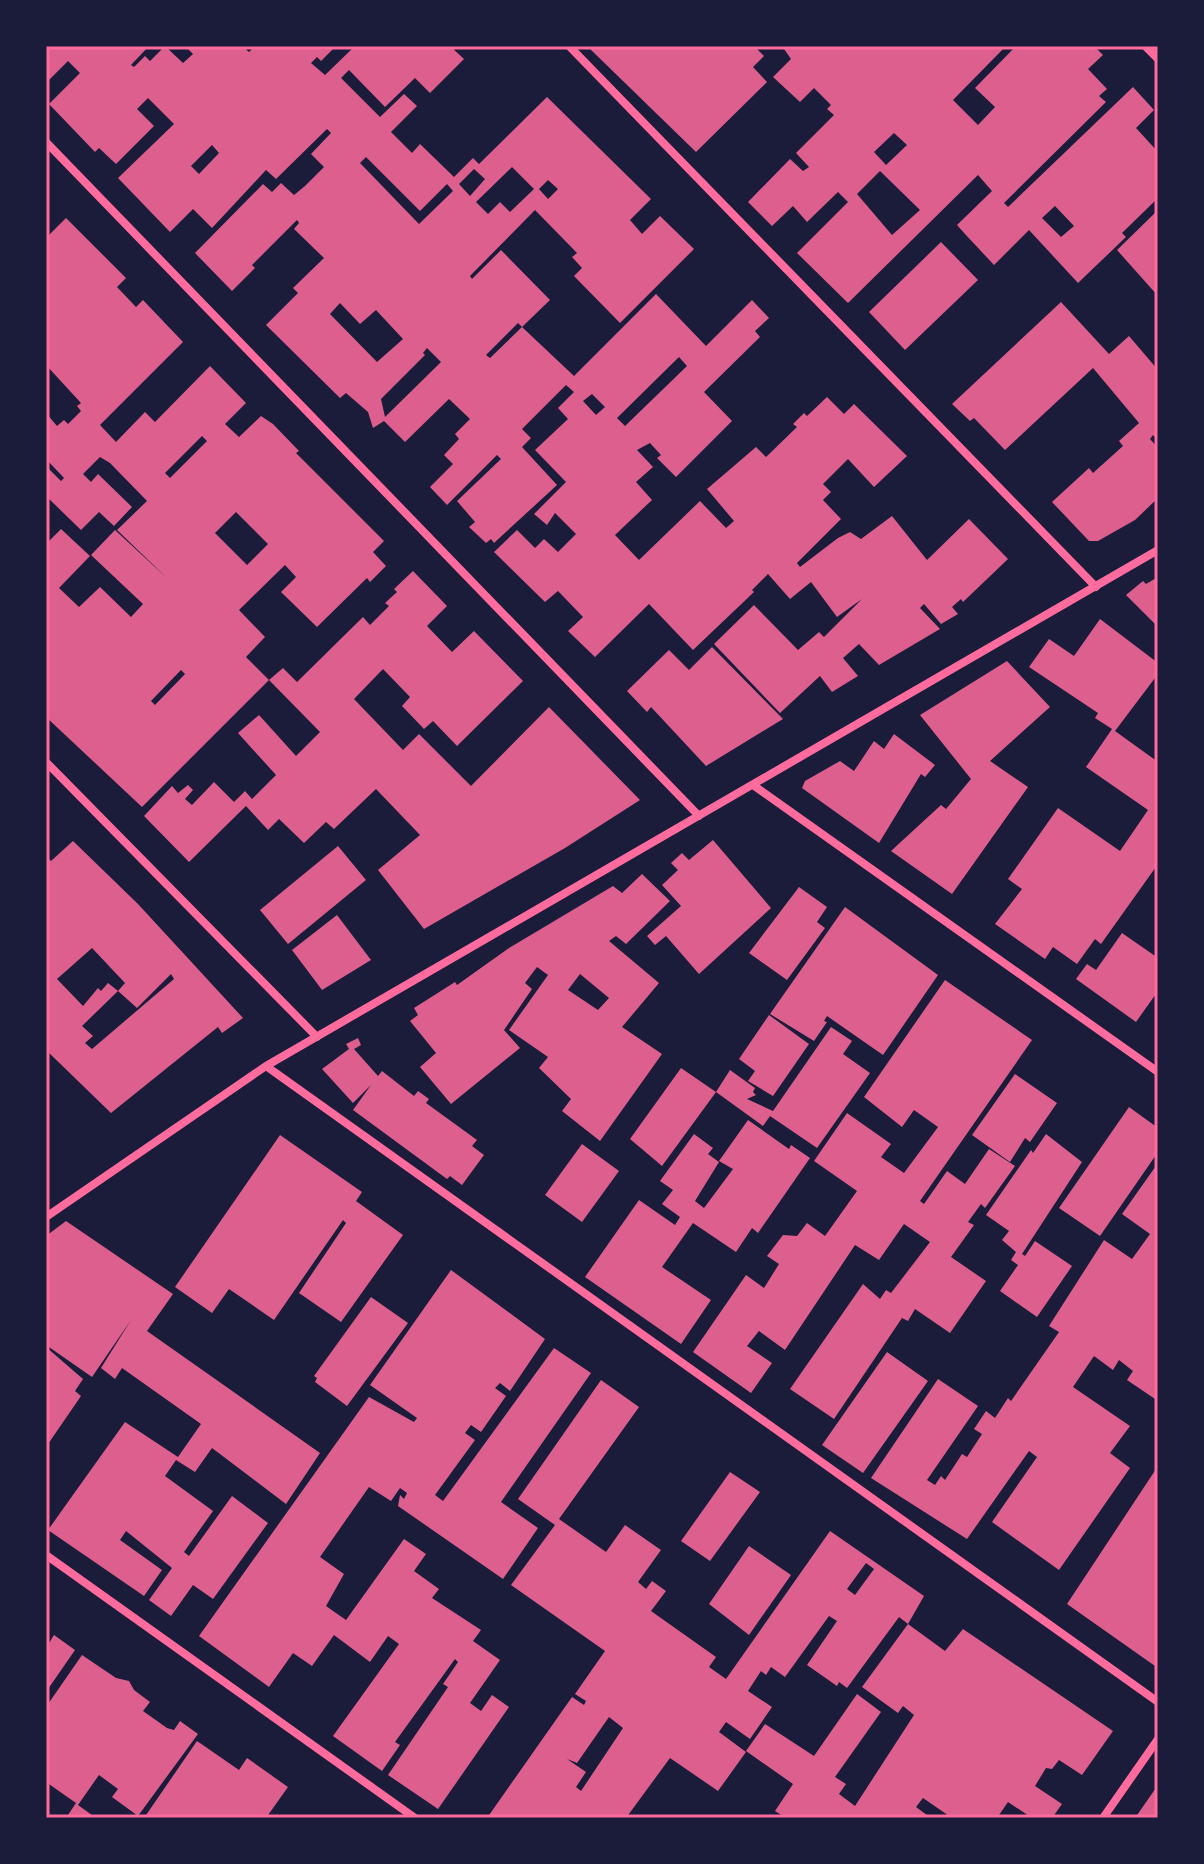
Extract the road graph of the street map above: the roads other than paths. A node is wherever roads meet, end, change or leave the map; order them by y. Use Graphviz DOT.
graph roads {
  1 [pos="569,46"];
  2 [pos="1145,46"];
  3 [pos="1158,59"];
  4 [pos="46,142"];
  5 [pos="1158,550"];
  6 [pos="1096,587"];
  7 [pos="46,762"];
  8 [pos="753,785"];
  9 [pos="699,816"];
  10 [pos="317,1037"];
  11 [pos="266,1066"];
  12 [pos="1158,1072"];
  13 [pos="46,1217"];
  14 [pos="46,1555"];
  15 [pos="1158,1702"];
  16 [pos="1158,1739"];
  17 [pos="415,1818"];
  18 [pos="1103,1818"];
  1 -- 6 [label="street"];
  2 -- 3 [label="street"];
  4 -- 9 [label="street"];
  5 -- 6 [label="street"];
  6 -- 8 [label="street"];
  7 -- 10 [label="street"];
  8 -- 9 [label="street"];
  8 -- 12 [label="street"];
  9 -- 10 [label="street"];
  10 -- 11 [label="street"];
  11 -- 13 [label="street"];
  11 -- 15 [label="street"];
  14 -- 17 [label="street"];
  16 -- 18 [label="street"];
}
